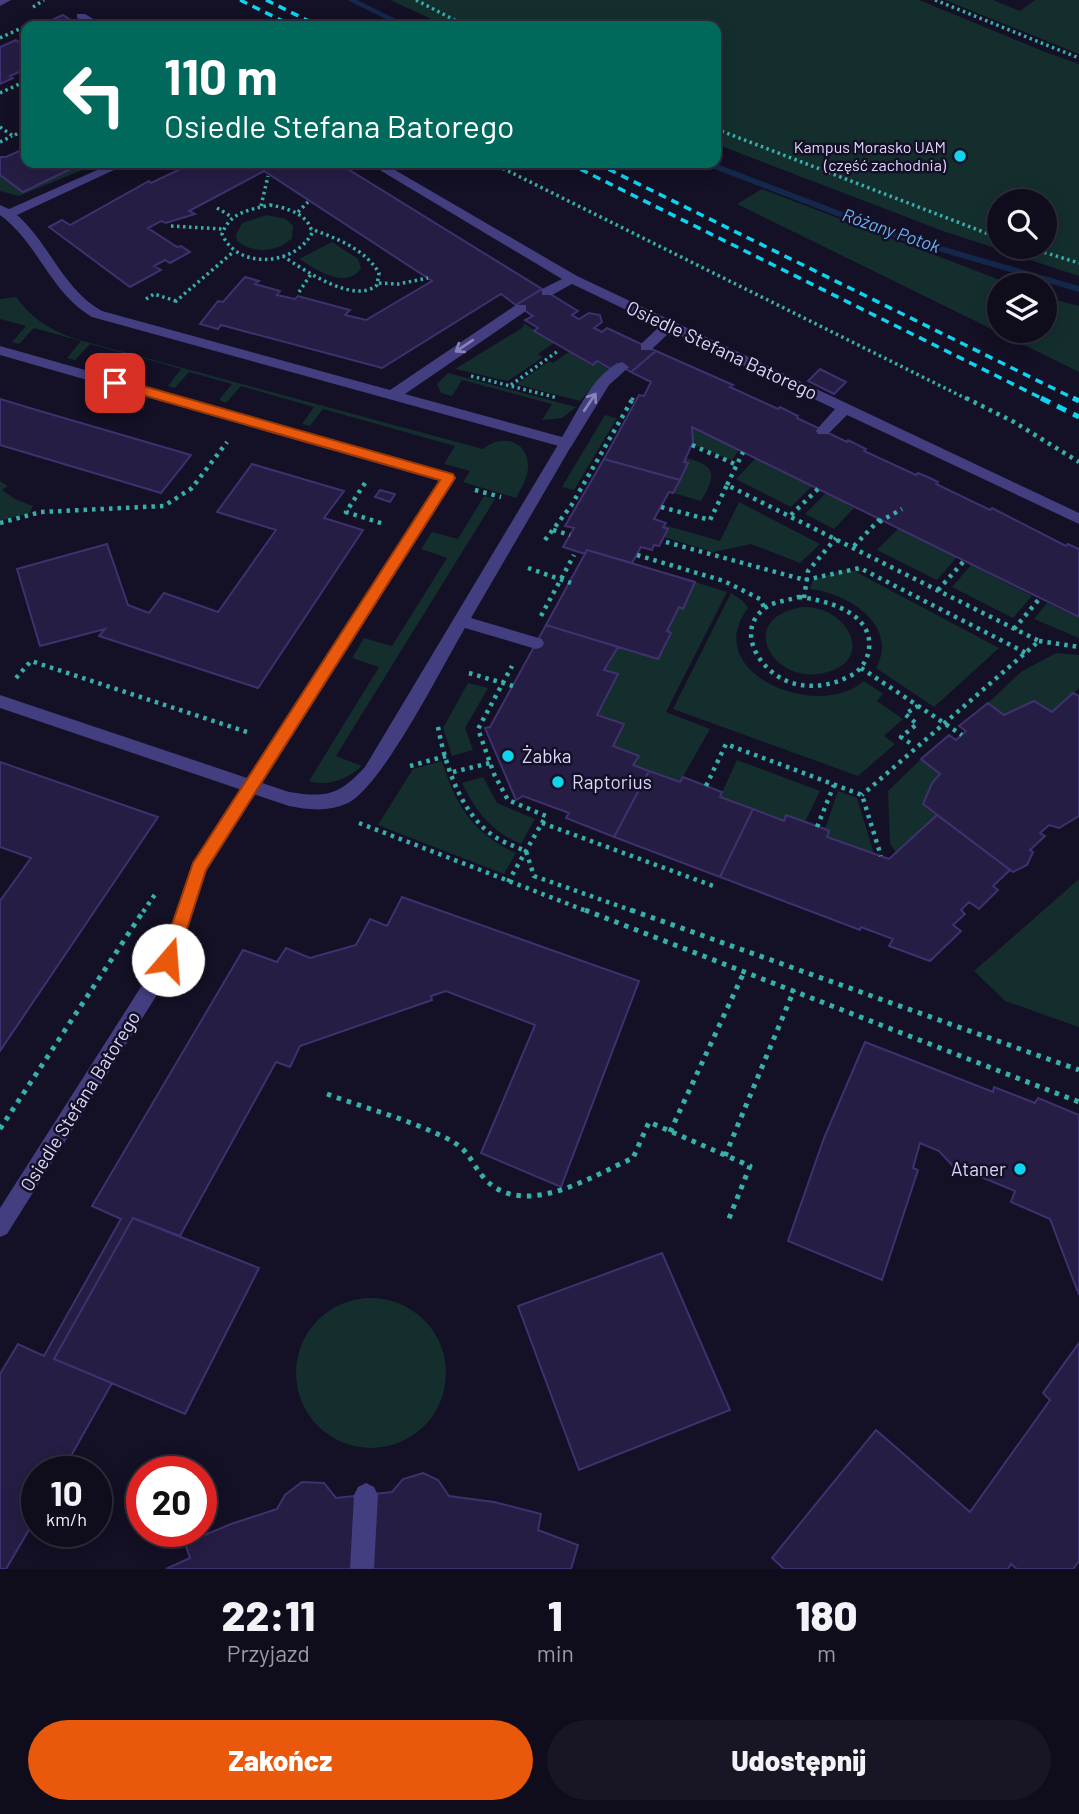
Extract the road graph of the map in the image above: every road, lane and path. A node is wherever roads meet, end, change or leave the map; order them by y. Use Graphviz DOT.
graph roads {
  1 [pos="5,0"];
  2 [pos="416,0"];
  3 [pos="935,0"];
  4 [pos="0,3"];
  5 [pos="81,16"];
  6 [pos="90,21"];
  7 [pos="456,21"];
  8 [pos="21,28"];
  9 [pos="0,38"];
  10 [pos="1079,58"];
  11 [pos="21,83"];
  12 [pos="0,93"];
  13 [pos="0,127"];
  14 [pos="721,131"];
  15 [pos="21,132"];
  16 [pos="13,136"];
  17 [pos="0,142"];
  18 [pos="111,168"];
  19 [pos="382,168"];
  20 [pos="502,168"];
  21 [pos="268,176"];
  22 [pos="308,202"];
  23 [pos="261,206"];
  24 [pos="217,208"];
  25 [pos="5,212"];
  26 [pos="298,212"];
  27 [pos="232,216"];
  28 [pos="171,226"];
  29 [pos="222,229"];
  30 [pos="311,229"];
  31 [pos="987,233"];
  32 [pos="232,253"];
  33 [pos="282,256"];
  34 [pos="1057,256"];
  35 [pos="1079,263"];
  36 [pos="311,274"];
  37 [pos="428,278"];
  38 [pos="572,279"];
  39 [pos="379,283"];
  40 [pos="299,292"];
  41 [pos="547,292"];
  42 [pos="521,308"];
  43 [pos="669,325"];
  44 [pos="152,329"];
  45 [pos="646,347"];
  46 [pos="0,350"];
  47 [pos="558,351"];
  48 [pos="435,366"];
  49 [pos="622,367"];
  50 [pos="510,386"];
  51 [pos="393,395"];
  52 [pos="587,406"];
  53 [pos="845,408"];
  54 [pos="623,416"];
  55 [pos="823,431"];
  56 [pos="231,436"];
  57 [pos="566,443"];
  58 [pos="692,445"];
  59 [pos="743,452"];
  60 [pos="1079,461"];
  61 [pos="737,465"];
  62 [pos="368,480"];
  63 [pos="727,485"];
  64 [pos="820,488"];
  65 [pos="661,507"];
  66 [pos="902,509"];
  67 [pos="791,515"];
  68 [pos="1079,519"];
  69 [pos="887,522"];
  70 [pos="0,523"];
  71 [pos="874,526"];
  72 [pos="396,528"];
  73 [pos="553,530"];
  74 [pos="570,535"];
  75 [pos="836,538"];
  76 [pos="666,542"];
  77 [pos="853,547"];
  78 [pos="574,555"];
  79 [pos="637,555"];
  80 [pos="964,561"];
  81 [pos="528,568"];
  82 [pos="561,579"];
  83 [pos="805,580"];
  84 [pos="571,583"];
  85 [pos="937,590"];
  86 [pos="804,598"];
  87 [pos="1040,598"];
  88 [pos="765,609"];
  89 [pos="461,621"];
  90 [pos="1014,629"];
  91 [pos="1039,641"];
  92 [pos="531,642"];
  93 [pos="1079,647"];
  94 [pos="1028,654"];
  95 [pos="860,667"];
  96 [pos="469,673"];
  97 [pos="7,680"];
  98 [pos="503,684"];
  99 [pos="513,686"];
  100 [pos="0,701"];
  101 [pos="919,706"];
  102 [pos="944,725"];
  103 [pos="962,735"];
  104 [pos="909,743"];
  105 [pos="490,763"];
  106 [pos="453,772"];
  107 [pos="231,781"];
  108 [pos="834,785"];
  109 [pos="706,786"];
  110 [pos="251,788"];
  111 [pos="863,795"];
  112 [pos="357,822"];
  113 [pos="542,823"];
  114 [pos="817,827"];
  115 [pos="526,851"];
  116 [pos="881,856"];
  117 [pos="508,882"];
  118 [pos="161,885"];
  119 [pos="716,887"];
  120 [pos="744,972"];
  121 [pos="794,990"];
  122 [pos="1079,1070"];
  123 [pos="327,1094"];
  124 [pos="1079,1102"];
  125 [pos="0,1129"];
  126 [pos="670,1132"];
  127 [pos="725,1156"];
  128 [pos="728,1222"];
  129 [pos="0,1227"];
  130 [pos="366,1495"];
  131 [pos="362,1569"];
  1 -- 4 [label="street"];
  2 -- 7 [label="path"];
  3 -- 10 [label="path"];
  5 -- 6 [label="street"];
  8 -- 9 [label="path"];
  11 -- 12 [label="path"];
  13 -- 16 [label="path"];
  14 -- 31 [label="path"];
  15 -- 16 [label="path"];
  16 -- 17 [label="path"];
  18 -- 25 [label="street"];
  19 -- 38 [label="street, Osiedle Stefana Batorego"];
  20 -- 60 [label="path"];
  21 -- 23 [label="path"];
  22 -- 26 [label="path"];
  23 -- 26 [label="path"];
  23 -- 27 [label="path"];
  24 -- 27 [label="path"];
  25 -- 44 [label="street"];
  26 -- 30 [label="path"];
  27 -- 29 [label="path"];
  28 -- 29 [label="path"];
  29 -- 32 [label="path"];
  30 -- 33 [label="path"];
  30 -- 39 [label="path"];
  32 -- 33 [label="path"];
  32 -- 44 [label="path"];
  33 -- 36 [label="path"];
  34 -- 35 [label="path"];
  36 -- 39 [label="path"];
  36 -- 40 [label="path"];
  37 -- 39 [label="path"];
  38 -- 41 [label="street"];
  38 -- 43 [label="street, Osiedle Stefana Batorego"];
  42 -- 48 [label="street, one-way"];
  43 -- 45 [label="street"];
  43 -- 53 [label="street, Osiedle Stefana Batorego"];
  44 -- 51 [label="street"];
  46 -- 110 [label="street, Osiedle Stefana Batorego"];
  47 -- 50 [label="path"];
  48 -- 50 [label="path"];
  48 -- 51 [label="street"];
  52 -- 49 [label="street, one-way"];
  50 -- 52 [label="path"];
  51 -- 57 [label="street"];
  52 -- 54 [label="path"];
  52 -- 57 [label="street"];
  53 -- 55 [label="street"];
  53 -- 68 [label="street, Osiedle Stefana Batorego"];
  56 -- 70 [label="path"];
  57 -- 89 [label="street"];
  58 -- 61 [label="path"];
  59 -- 61 [label="path"];
  61 -- 63 [label="path"];
  62 -- 72 [label="path"];
  63 -- 65 [label="path"];
  63 -- 67 [label="path"];
  64 -- 67 [label="path"];
  66 -- 71 [label="path"];
  67 -- 75 [label="path"];
  69 -- 71 [label="path"];
  71 -- 77 [label="path"];
  73 -- 74 [label="path"];
  75 -- 77 [label="path"];
  75 -- 83 [label="path"];
  76 -- 83 [label="path"];
  77 -- 85 [label="path"];
  78 -- 82 [label="path"];
  79 -- 88 [label="path"];
  80 -- 85 [label="path"];
  81 -- 82 [label="path"];
  82 -- 84 [label="path"];
  82 -- 92 [label="path"];
  83 -- 86 [label="path"];
  83 -- 94 [label="path"];
  85 -- 90 [label="path"];
  86 -- 88 [label="path"];
  86 -- 95 [label="path"];
  87 -- 90 [label="path"];
  88 -- 95 [label="path"];
  89 -- 92 [label="street"];
  89 -- 110 [label="street"];
  90 -- 91 [label="path"];
  91 -- 93 [label="path"];
  91 -- 94 [label="path"];
  92 -- 98 [label="path"];
  94 -- 102 [label="path"];
  95 -- 101 [label="path"];
  96 -- 98 [label="path"];
  97 -- 107 [label="path"];
  98 -- 99 [label="path"];
  98 -- 105 [label="path"];
  100 -- 107 [label="street"];
  101 -- 102 [label="path"];
  101 -- 104 [label="path"];
  102 -- 103 [label="path"];
  102 -- 111 [label="path"];
  105 -- 106 [label="path"];
  105 -- 113 [label="path"];
  107 -- 110 [label="street"];
  108 -- 109 [label="path"];
  108 -- 111 [label="path"];
  108 -- 114 [label="path"];
  110 -- 129 [label="street, Osiedle Stefana Batorego"];
  111 -- 116 [label="path"];
  112 -- 117 [label="path"];
  113 -- 115 [label="path"];
  113 -- 119 [label="path"];
  115 -- 117 [label="path"];
  115 -- 122 [label="path"];
  117 -- 120 [label="path"];
  118 -- 125 [label="path"];
  120 -- 121 [label="path"];
  120 -- 126 [label="path"];
  121 -- 124 [label="path"];
  121 -- 127 [label="path"];
  123 -- 126 [label="path"];
  126 -- 127 [label="path"];
  127 -- 128 [label="path"];
  130 -- 131 [label="street"];
}
